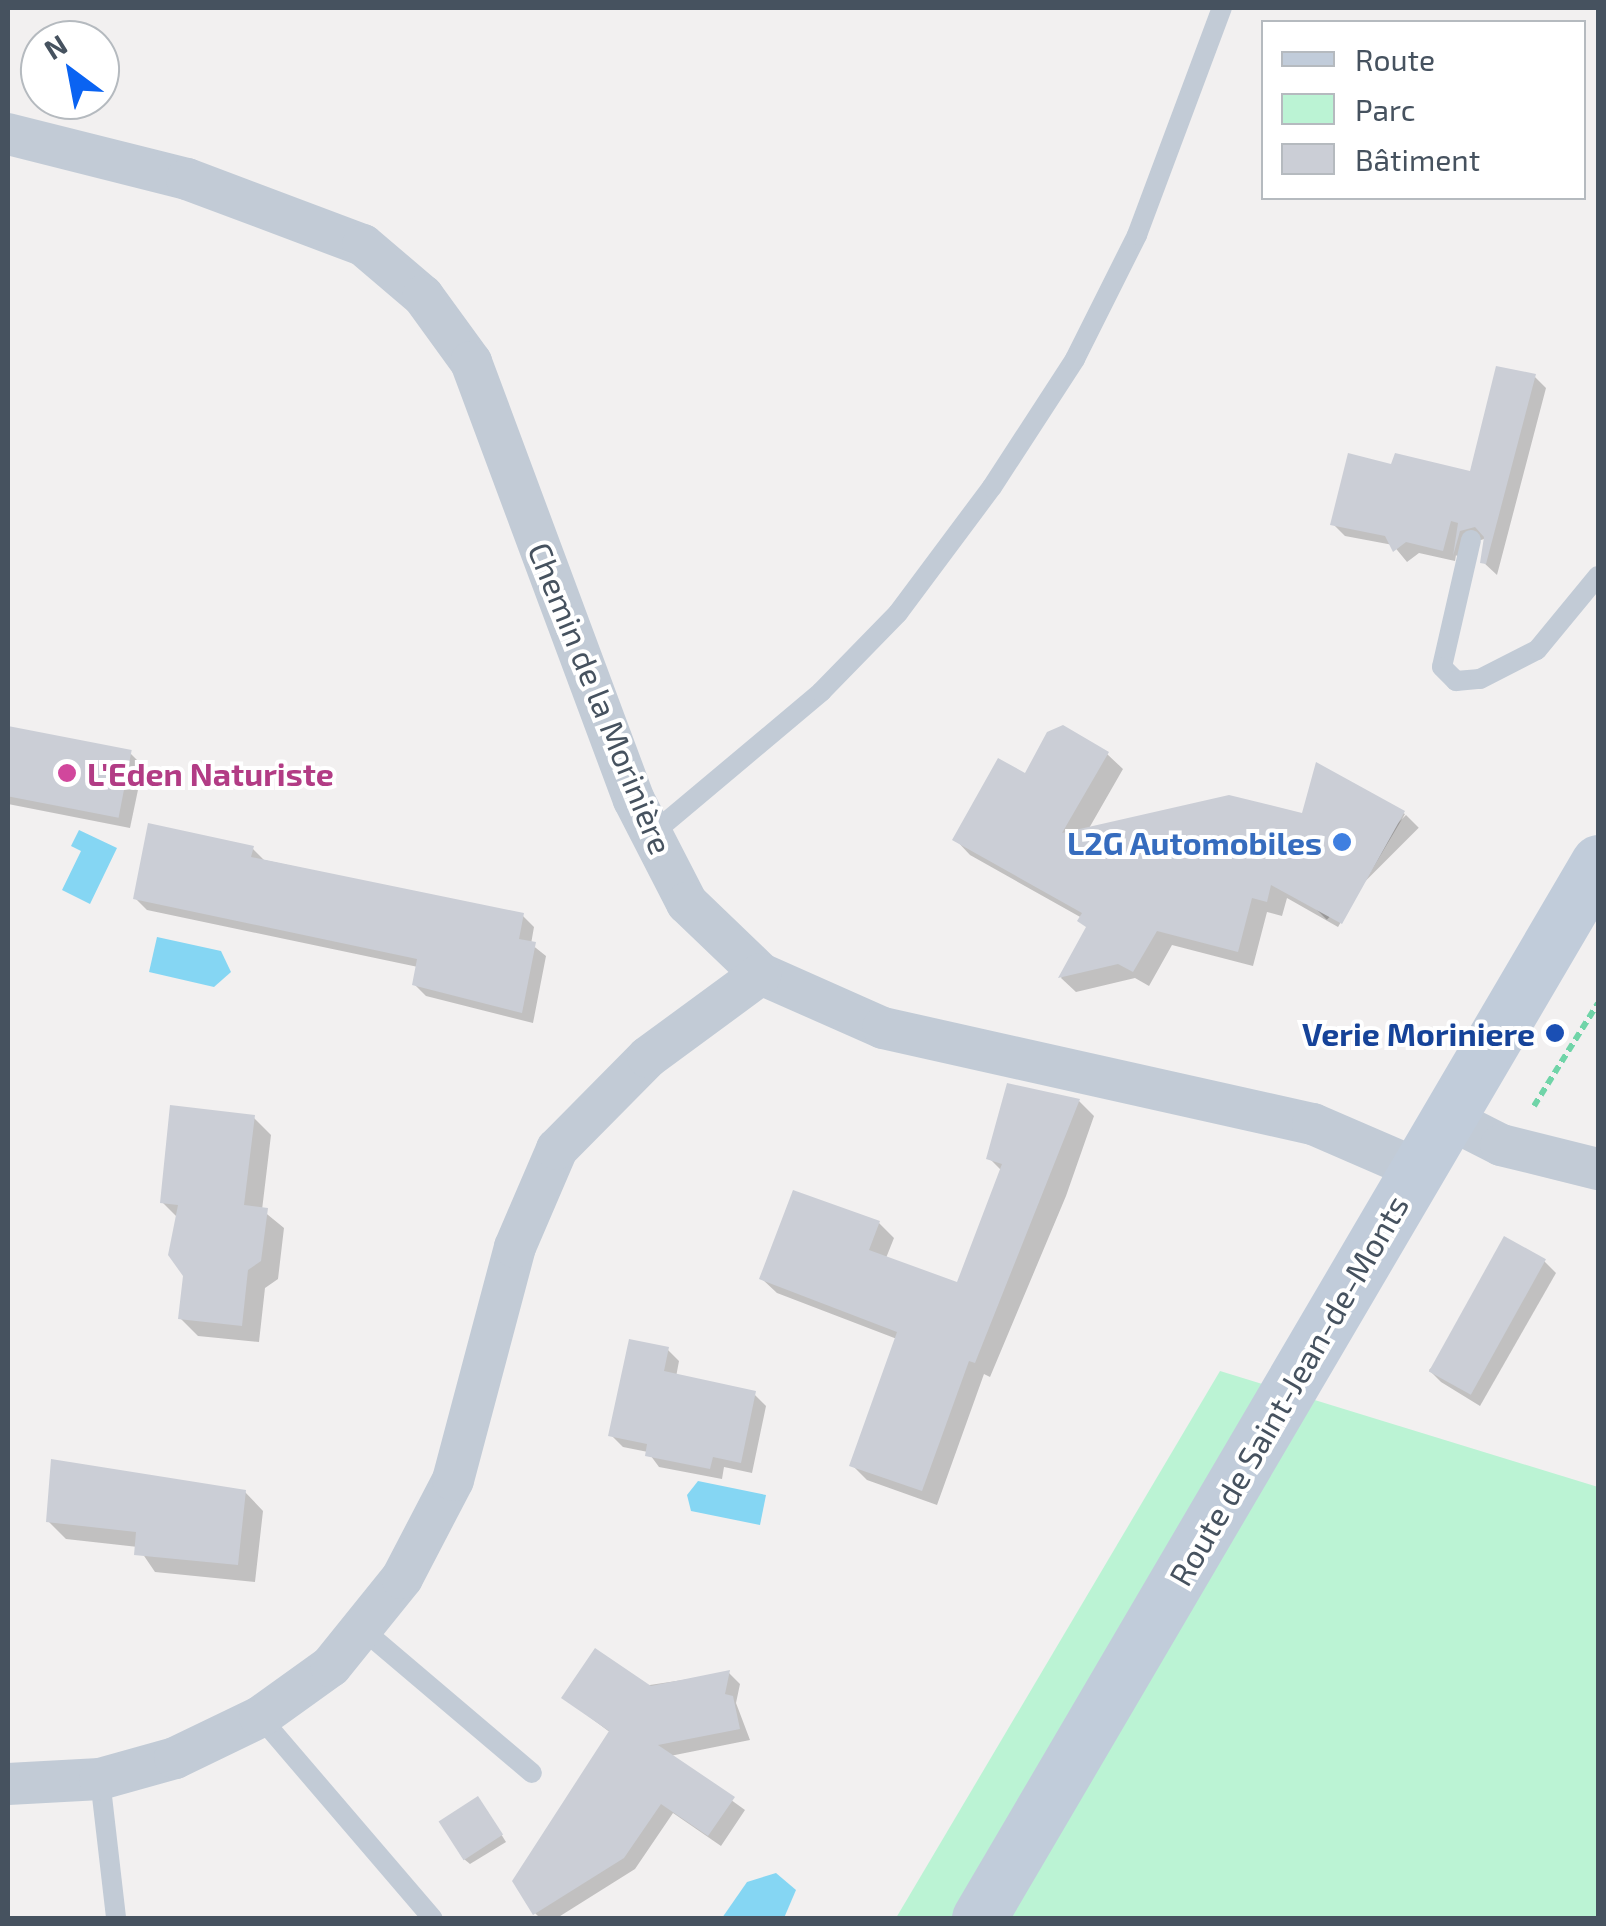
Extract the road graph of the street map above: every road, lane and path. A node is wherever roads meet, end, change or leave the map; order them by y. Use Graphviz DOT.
graph roads {
  1 [pos="1222,8"];
  2 [pos="8,134"];
  3 [pos="1471,540"];
  4 [pos="1598,576"];
  5 [pos="652,834"];
  6 [pos="1598,862"];
  7 [pos="761,974"];
  8 [pos="1448,1118"];
  9 [pos="1418,1169"];
  10 [pos="1598,1169"];
  11 [pos="362,1628"];
  12 [pos="260,1717"];
  13 [pos="532,1773"];
  14 [pos="100,1779"];
  15 [pos="8,1784"];
  16 [pos="116,1918"];
  17 [pos="432,1918"];
  18 [pos="978,1918"];
  1 -- 5 [label="lane"];
  2 -- 5 [label="street, Chemin de la Morinière"];
  3 -- 4 [label="lane"];
  5 -- 7 [label="street, Chemin de la Morinière"];
  6 -- 8 [label="main road, Route de Saint-Jean-de-Monts"];
  7 -- 9 [label="street, Chemin de la Morinière"];
  7 -- 11 [label="street"];
  8 -- 9 [label="main road, Route de Saint-Jean-de-Monts"];
  8 -- 10 [label="street"];
  9 -- 18 [label="main road, Route de Saint-Jean-de-Monts"];
  11 -- 12 [label="street"];
  11 -- 13 [label="lane"];
  12 -- 14 [label="street"];
  12 -- 17 [label="lane"];
  14 -- 15 [label="street"];
  14 -- 16 [label="lane"];
}
